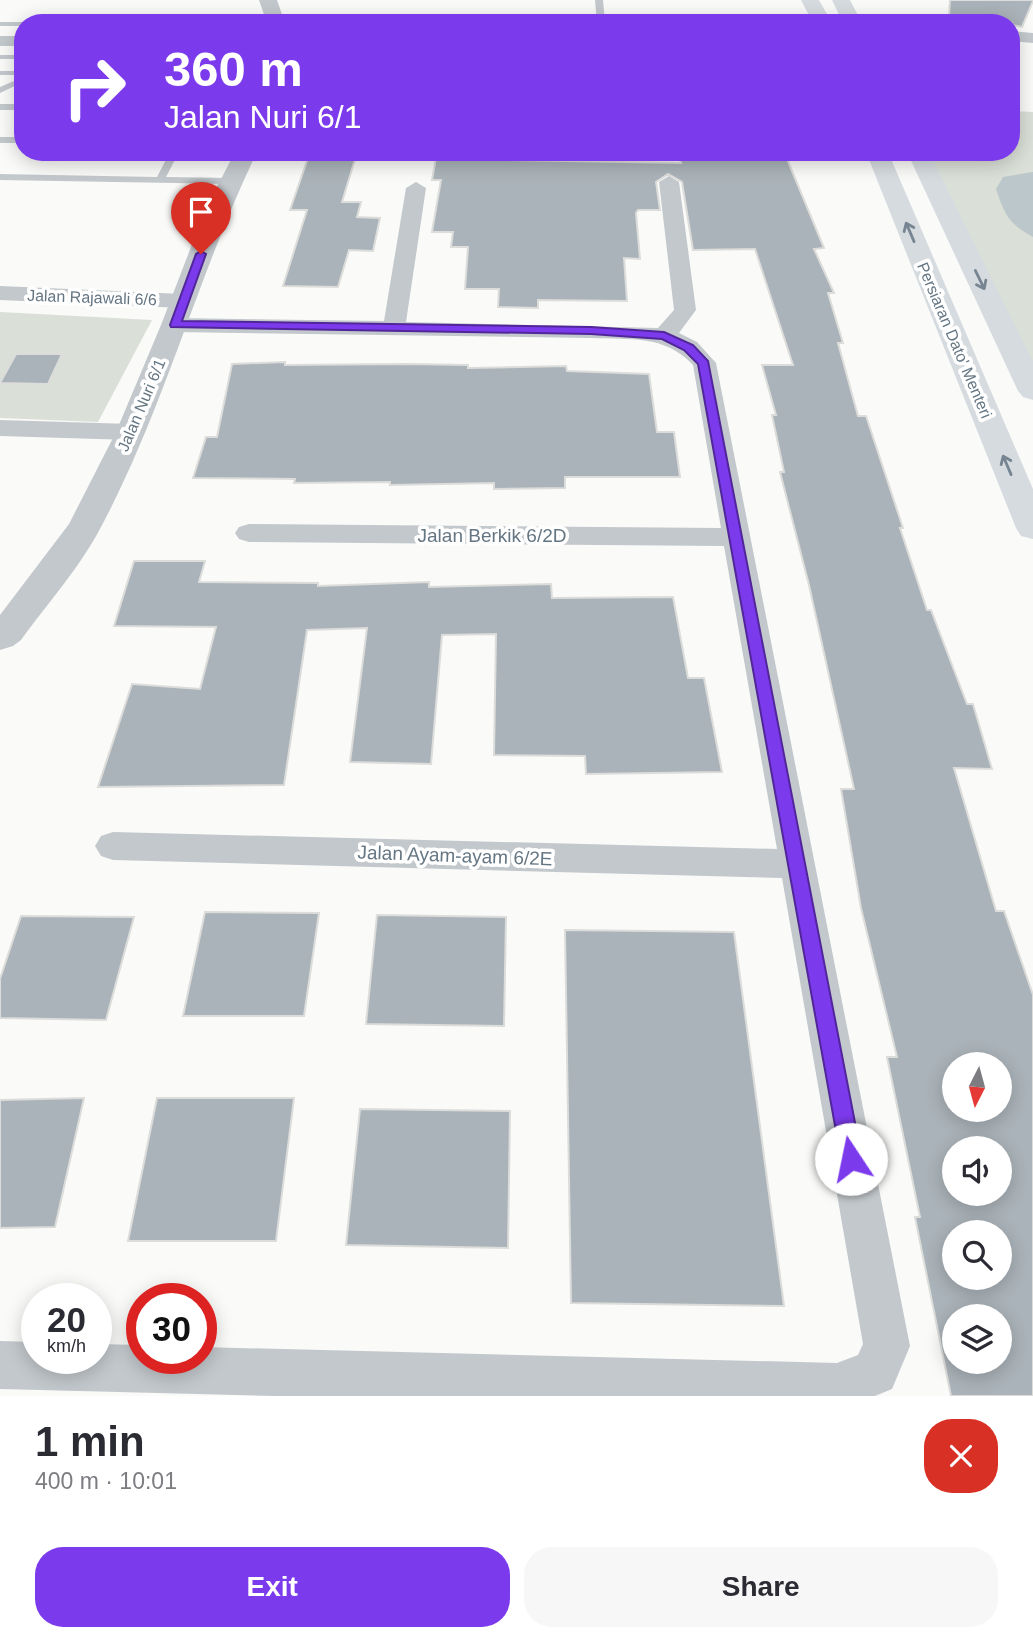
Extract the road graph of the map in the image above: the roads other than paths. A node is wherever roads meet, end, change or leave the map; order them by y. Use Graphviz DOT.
graph roads {
  1 [pos="170,161"];
  2 [pos="241,161"];
  3 [pos="881,161"];
  4 [pos="922,161"];
  5 [pos="0,177"];
  6 [pos="160,180"];
  7 [pos="231,181"];
  8 [pos="669,183"];
  9 [pos="416,188"];
  10 [pos="0,293"];
  11 [pos="179,313"];
  12 [pos="394,328"];
  13 [pos="664,335"];
  14 [pos="1033,390"];
  15 [pos="0,428"];
  16 [pos="131,432"];
  17 [pos="1033,528"];
  18 [pos="249,533"];
  19 [pos="736,537"];
  20 [pos="0,637"];
  21 [pos="113,846"];
  22 [pos="796,864"];
  23 [pos="0,1365"];
  1 -- 6 [label="lane"];
  2 -- 7 [label="street, Jalan Nuri 6/1"];
  17 -- 3 [label="main road, Persiaran Dato' Menteri, one-way"];
  4 -- 14 [label="main road, one-way"];
  5 -- 6 [label="lane"];
  6 -- 7 [label="lane"];
  7 -- 11 [label="street, Jalan Nuri 6/1"];
  8 -- 13 [label="street"];
  9 -- 12 [label="street"];
  10 -- 11 [label="street, Jalan Rajawali 6/6"];
  11 -- 12 [label="street, Jalan Rajawali 6/6"];
  11 -- 16 [label="street, Jalan Nuri 6/1"];
  12 -- 13 [label="street, Jalan Rajawali 6/6"];
  13 -- 19 [label="street"];
  15 -- 16 [label="street"];
  16 -- 20 [label="street, Jalan Nuri 6/1"];
  18 -- 19 [label="street, Jalan Berkik 6/2D"];
  19 -- 22 [label="street"];
  21 -- 22 [label="street, Jalan Ayam-ayam 6/2E"];
  22 -- 23 [label="street"];
}
